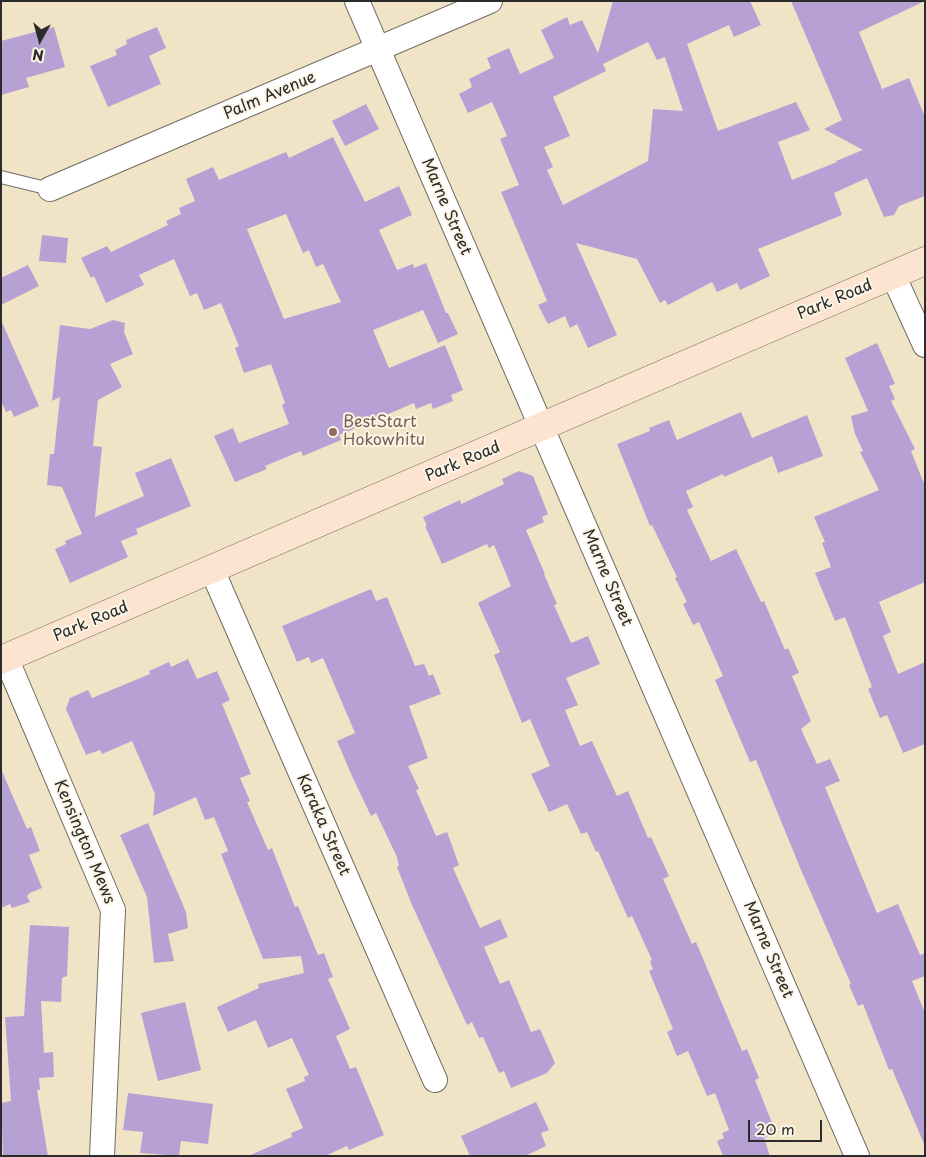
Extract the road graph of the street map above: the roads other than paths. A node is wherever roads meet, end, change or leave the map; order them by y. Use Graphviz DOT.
graph roads {
  1 [pos="357,1"];
  2 [pos="490,1"];
  3 [pos="378,50"];
  4 [pos="1,177"];
  5 [pos="50,189"];
  6 [pos="925,261"];
  7 [pos="893,275"];
  8 [pos="925,345"];
  9 [pos="542,428"];
  10 [pos="212,570"];
  11 [pos="4,659"];
  12 [pos="435,1080"];
  13 [pos="102,1156"];
  14 [pos="856,1156"];
  1 -- 3 [label="street, Marne Street"];
  2 -- 3 [label="street, Palm Avenue"];
  3 -- 5 [label="street, Palm Avenue"];
  3 -- 9 [label="street, Marne Street"];
  4 -- 5 [label="lane"];
  6 -- 7 [label="street, Park Road"];
  7 -- 8 [label="street"];
  7 -- 9 [label="street, Park Road"];
  9 -- 10 [label="street, Park Road"];
  9 -- 14 [label="street, Marne Street"];
  10 -- 11 [label="street, Park Road"];
  10 -- 12 [label="street, Karaka Street"];
  11 -- 13 [label="street, Kensington Mews"];
}
